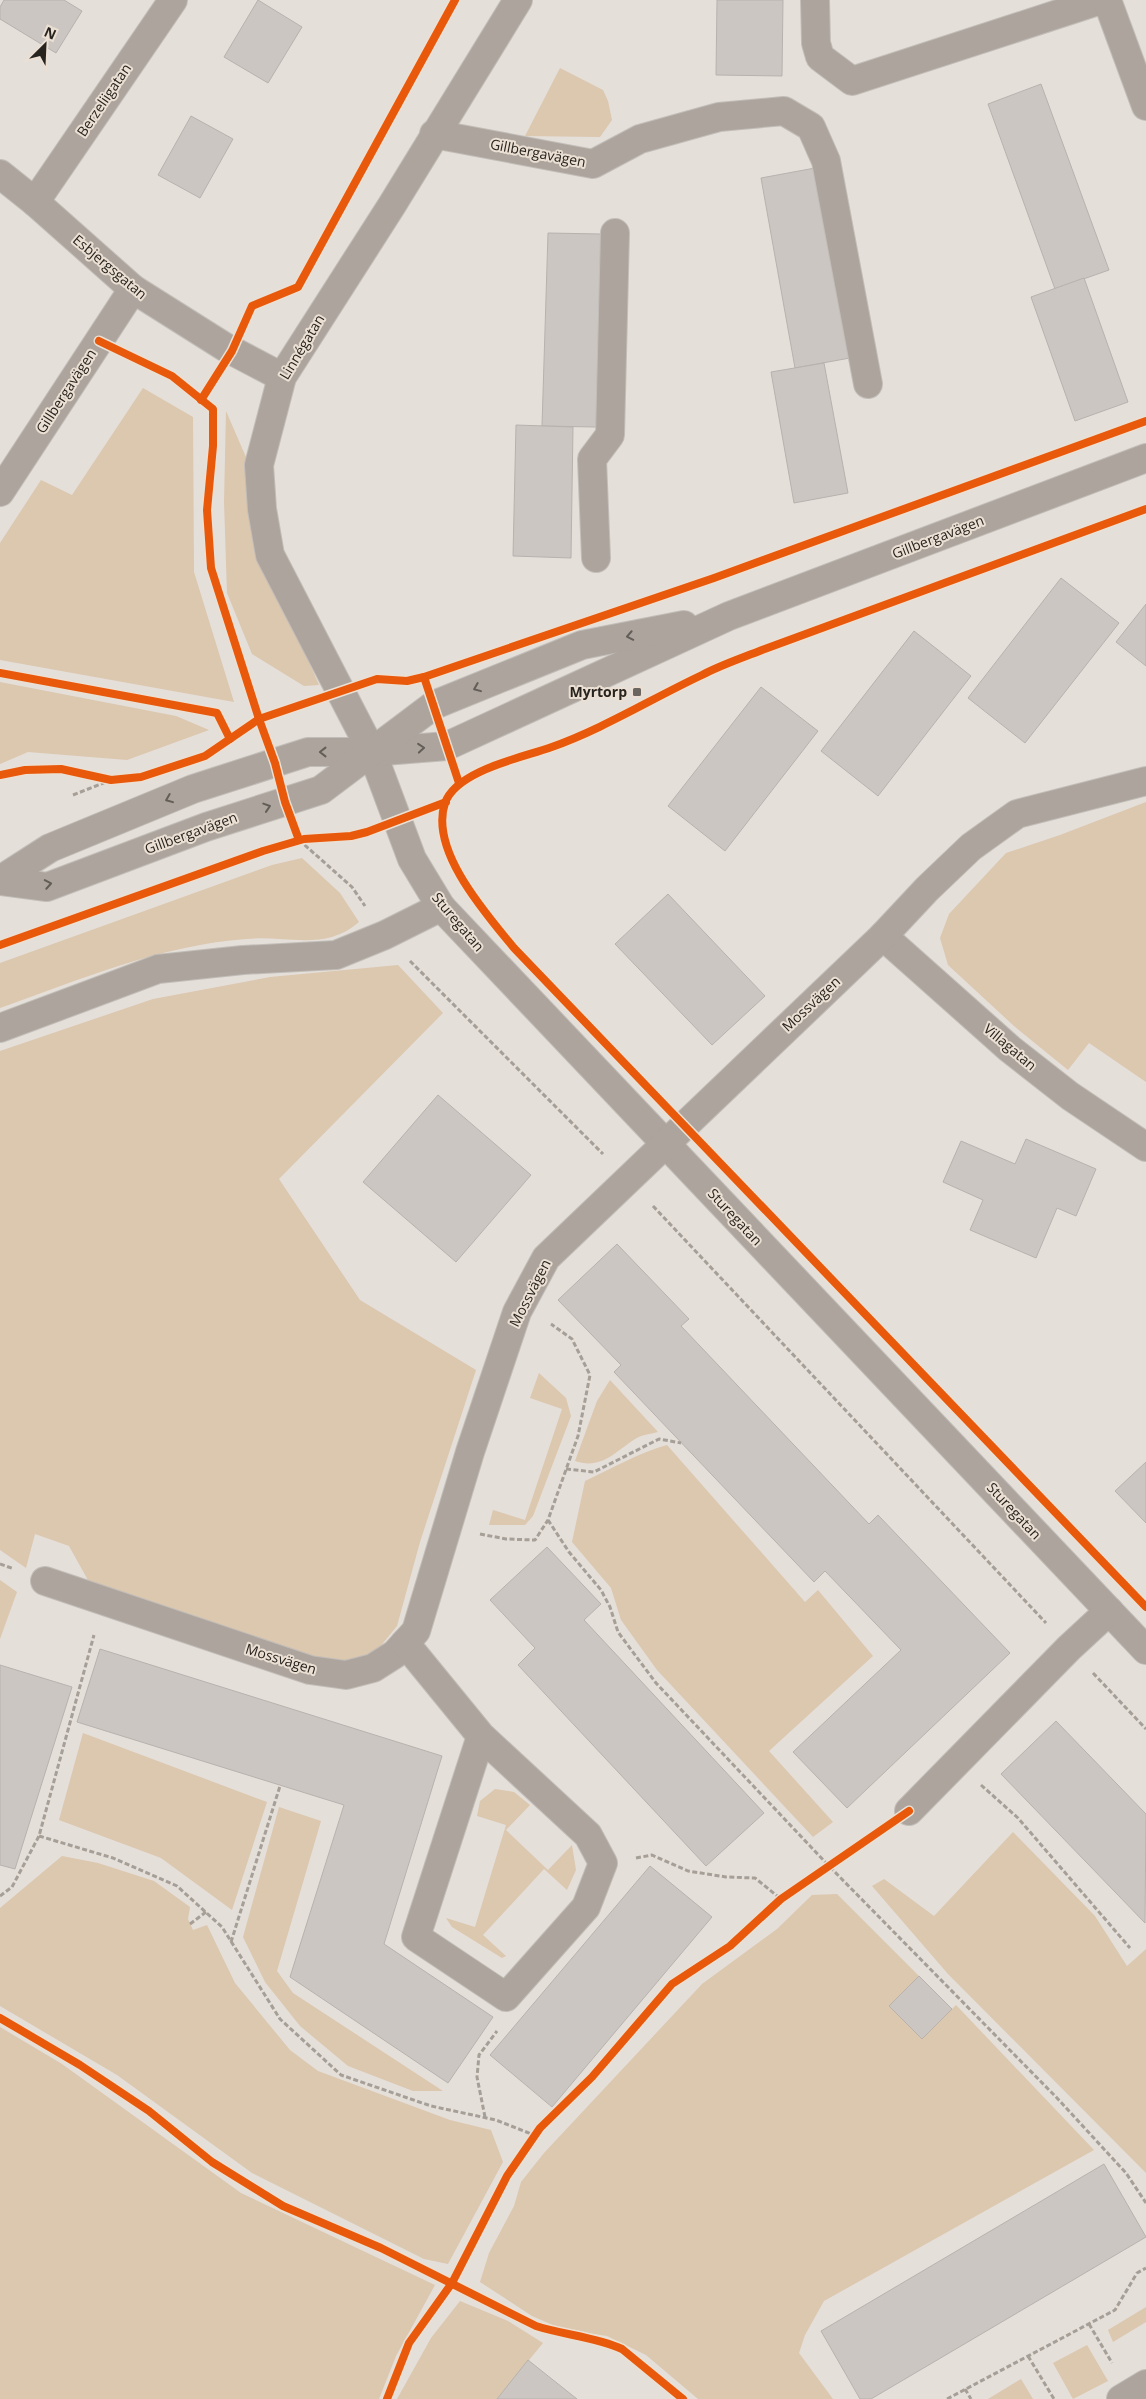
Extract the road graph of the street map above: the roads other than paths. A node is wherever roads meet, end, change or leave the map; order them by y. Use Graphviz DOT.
graph roads {
  1 [pos="173,0"];
  2 [pos="518,0"];
  3 [pos="815,0"];
  4 [pos="1101,0"];
  5 [pos="1107,0"];
  6 [pos="1146,106"];
  7 [pos="434,134"];
  8 [pos="0,174"];
  9 [pos="35,202"];
  10 [pos="616,233"];
  11 [pos="133,289"];
  12 [pos="282,377"];
  13 [pos="868,384"];
  14 [pos="1146,458"];
  15 [pos="0,492"];
  16 [pos="596,558"];
  17 [pos="729,616"];
  18 [pos="372,752"];
  19 [pos="1146,782"];
  20 [pos="0,881"];
  21 [pos="441,906"];
  22 [pos="883,936"];
  23 [pos="0,1028"];
  24 [pos="664,1143"];
  25 [pos="1146,1147"];
  26 [pos="45,1581"];
  27 [pos="1109,1611"];
  28 [pos="405,1642"];
  29 [pos="1146,1650"];
  30 [pos="481,1736"];
  31 [pos="910,1811"];
  1 -- 9 [label="street, Berzeliigatan"];
  2 -- 7 [label="street, Linnégatan"];
  3 -- 4 [label="street"];
  5 -- 6 [label="street"];
  7 -- 12 [label="street, Linnégatan"];
  7 -- 13 [label="street, Gillbergavägen"];
  8 -- 9 [label="street, Esbjergsgatan"];
  9 -- 11 [label="street, Esbjergsgatan"];
  10 -- 16 [label="street"];
  11 -- 12 [label="street, Esbjergsgatan"];
  11 -- 15 [label="street, Gillbergavägen"];
  12 -- 18 [label="street, Linnégatan"];
  14 -- 17 [label="street, Gillbergavägen"];
  18 -- 17 [label="street, Gillbergavägen, one-way"];
  17 -- 18 [label="street, Gillbergavägen, one-way"];
  18 -- 20 [label="street, Gillbergavägen, one-way"];
  20 -- 18 [label="street, Gillbergavägen, one-way"];
  18 -- 21 [label="street, Sturegatan"];
  19 -- 22 [label="street, Mossvägen"];
  21 -- 23 [label="street"];
  21 -- 24 [label="street, Sturegatan"];
  22 -- 24 [label="street, Mossvägen"];
  22 -- 25 [label="street, Villagatan"];
  24 -- 27 [label="street, Sturegatan"];
  24 -- 28 [label="street, Mossvägen"];
  26 -- 28 [label="street, Mossvägen"];
  27 -- 29 [label="street, Sturegatan"];
  27 -- 31 [label="street"];
  28 -- 30 [label="street"];
  30 -- 30 [label="street"];
}
